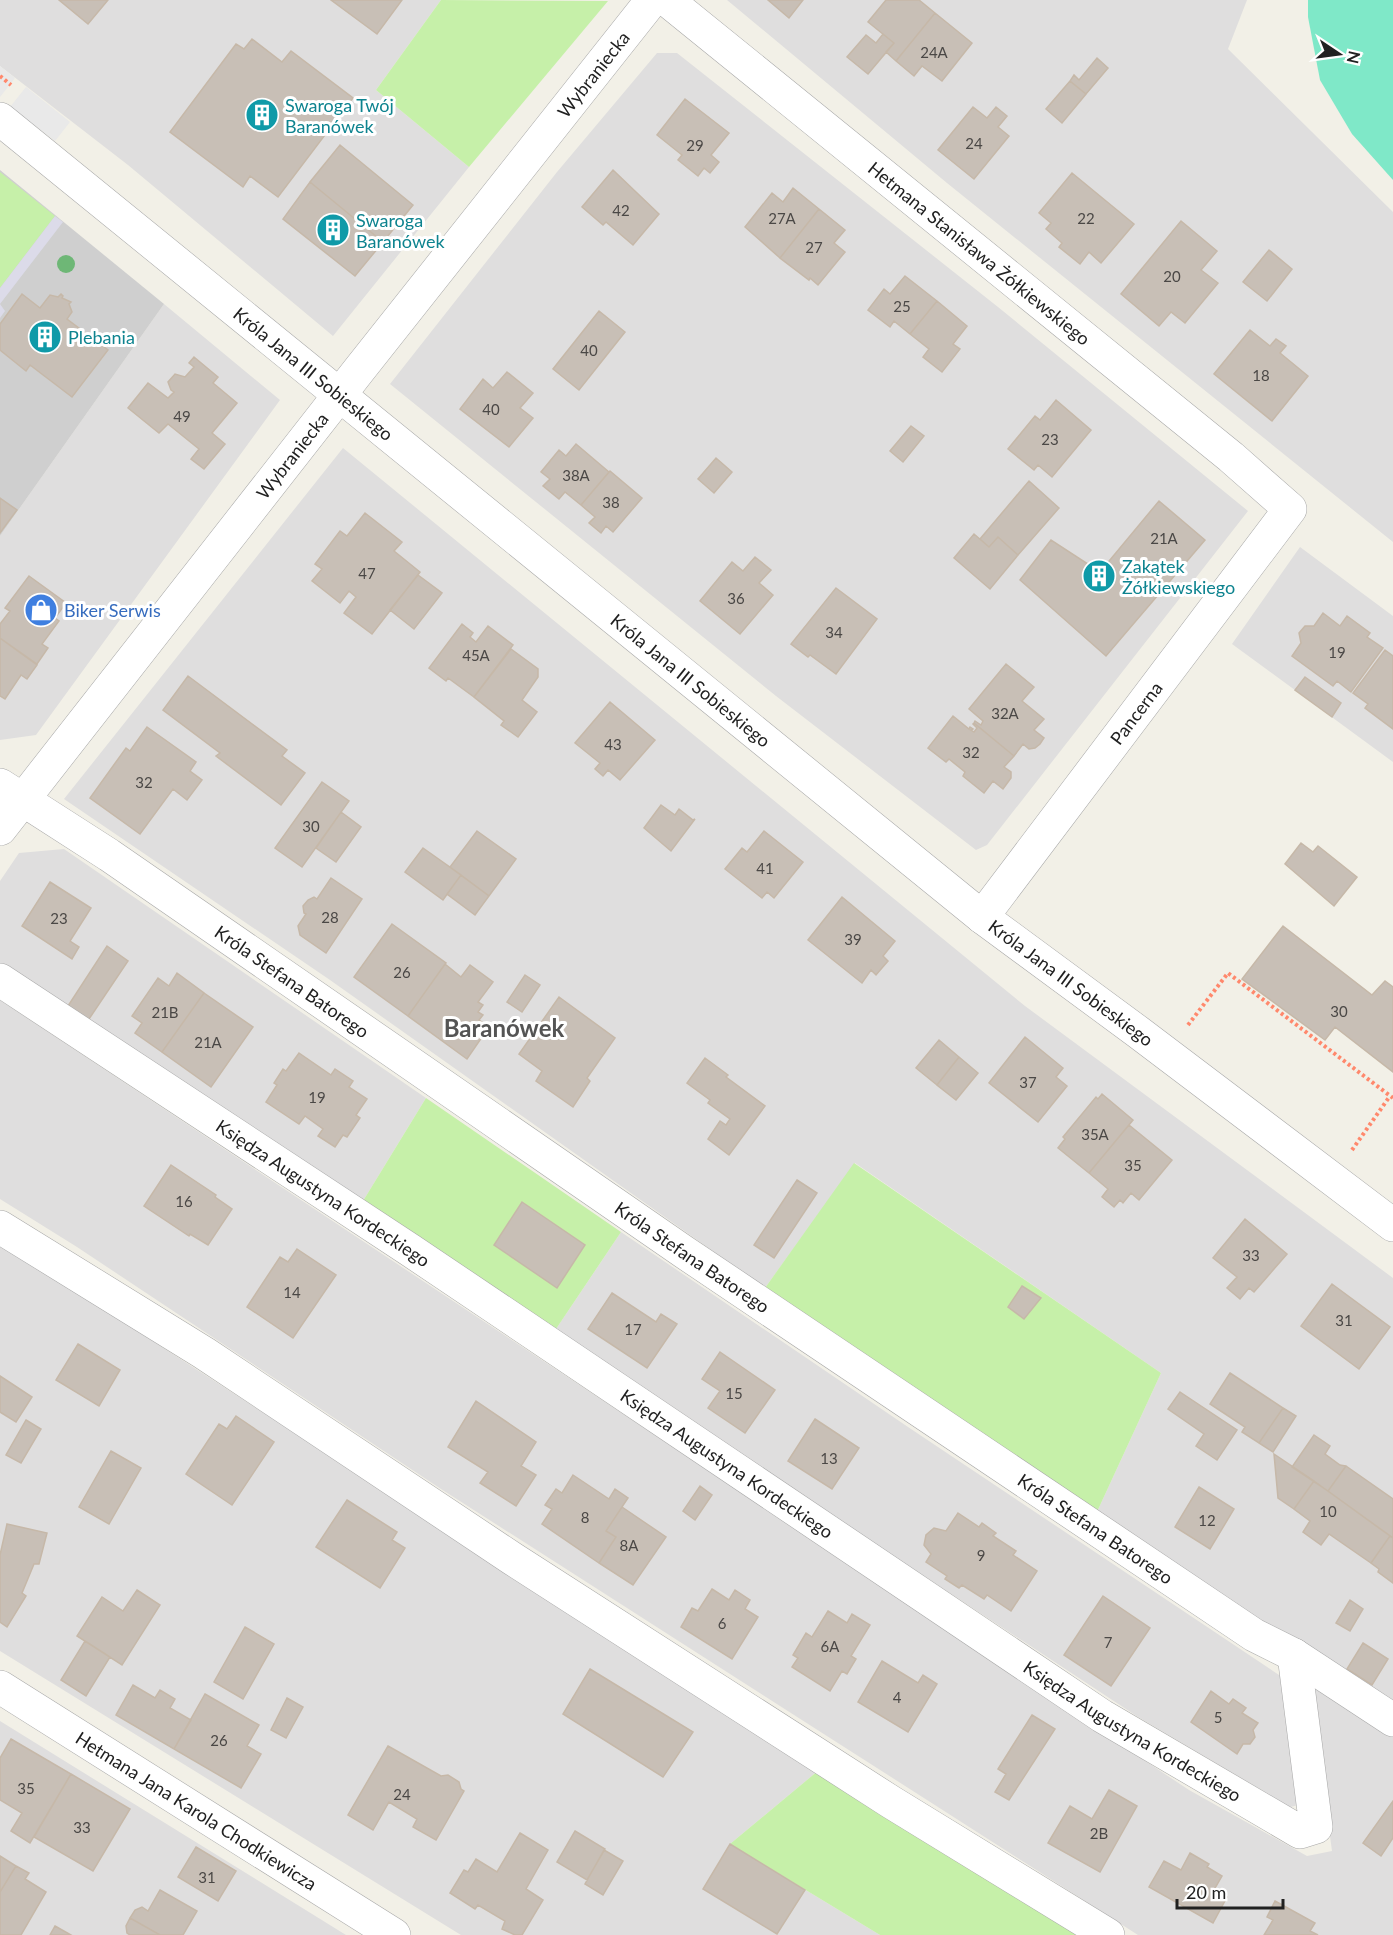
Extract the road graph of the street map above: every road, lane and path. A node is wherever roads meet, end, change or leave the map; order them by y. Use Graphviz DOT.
graph roads {
  1 [pos="652,0"];
  2 [pos="667,0"];
  3 [pos="0,119"];
  4 [pos="340,394"];
  5 [pos="1290,509"];
  6 [pos="10,792"];
  7 [pos="0,829"];
  8 [pos="982,916"];
  9 [pos="0,980"];
  10 [pos="1184,1029"];
  11 [pos="1391,1097"];
  12 [pos="1350,1153"];
  13 [pos="1393,1225"];
  14 [pos="0,1227"];
  15 [pos="1294,1654"];
  16 [pos="0,1687"];
  17 [pos="1393,1719"];
  18 [pos="394,1935"];
  19 [pos="1108,1935"];
  1 -- 4 [label="street, Wybraniecka"];
  2 -- 5 [label="street, Hetmana Stanisława Żółkiewskiego"];
  3 -- 4 [label="street, Króla Jana III Sobieskiego"];
  4 -- 6 [label="street, Wybraniecka"];
  4 -- 8 [label="street, Króla Jana III Sobieskiego"];
  5 -- 8 [label="street, Pancerna"];
  6 -- 7 [label="street, Wybraniecka"];
  6 -- 15 [label="street, Króla Stefana Batorego"];
  8 -- 13 [label="street, Króla Jana III Sobieskiego"];
  9 -- 15 [label="street, Księdza Augustyna Kordeckiego"];
  10 -- 11 [label="path"];
  11 -- 12 [label="path"];
  14 -- 19 [label="street"];
  15 -- 17 [label="street, Króla Stefana Batorego"];
  16 -- 18 [label="street, Hetmana Jana Karola Chodkiewicza"];
}
